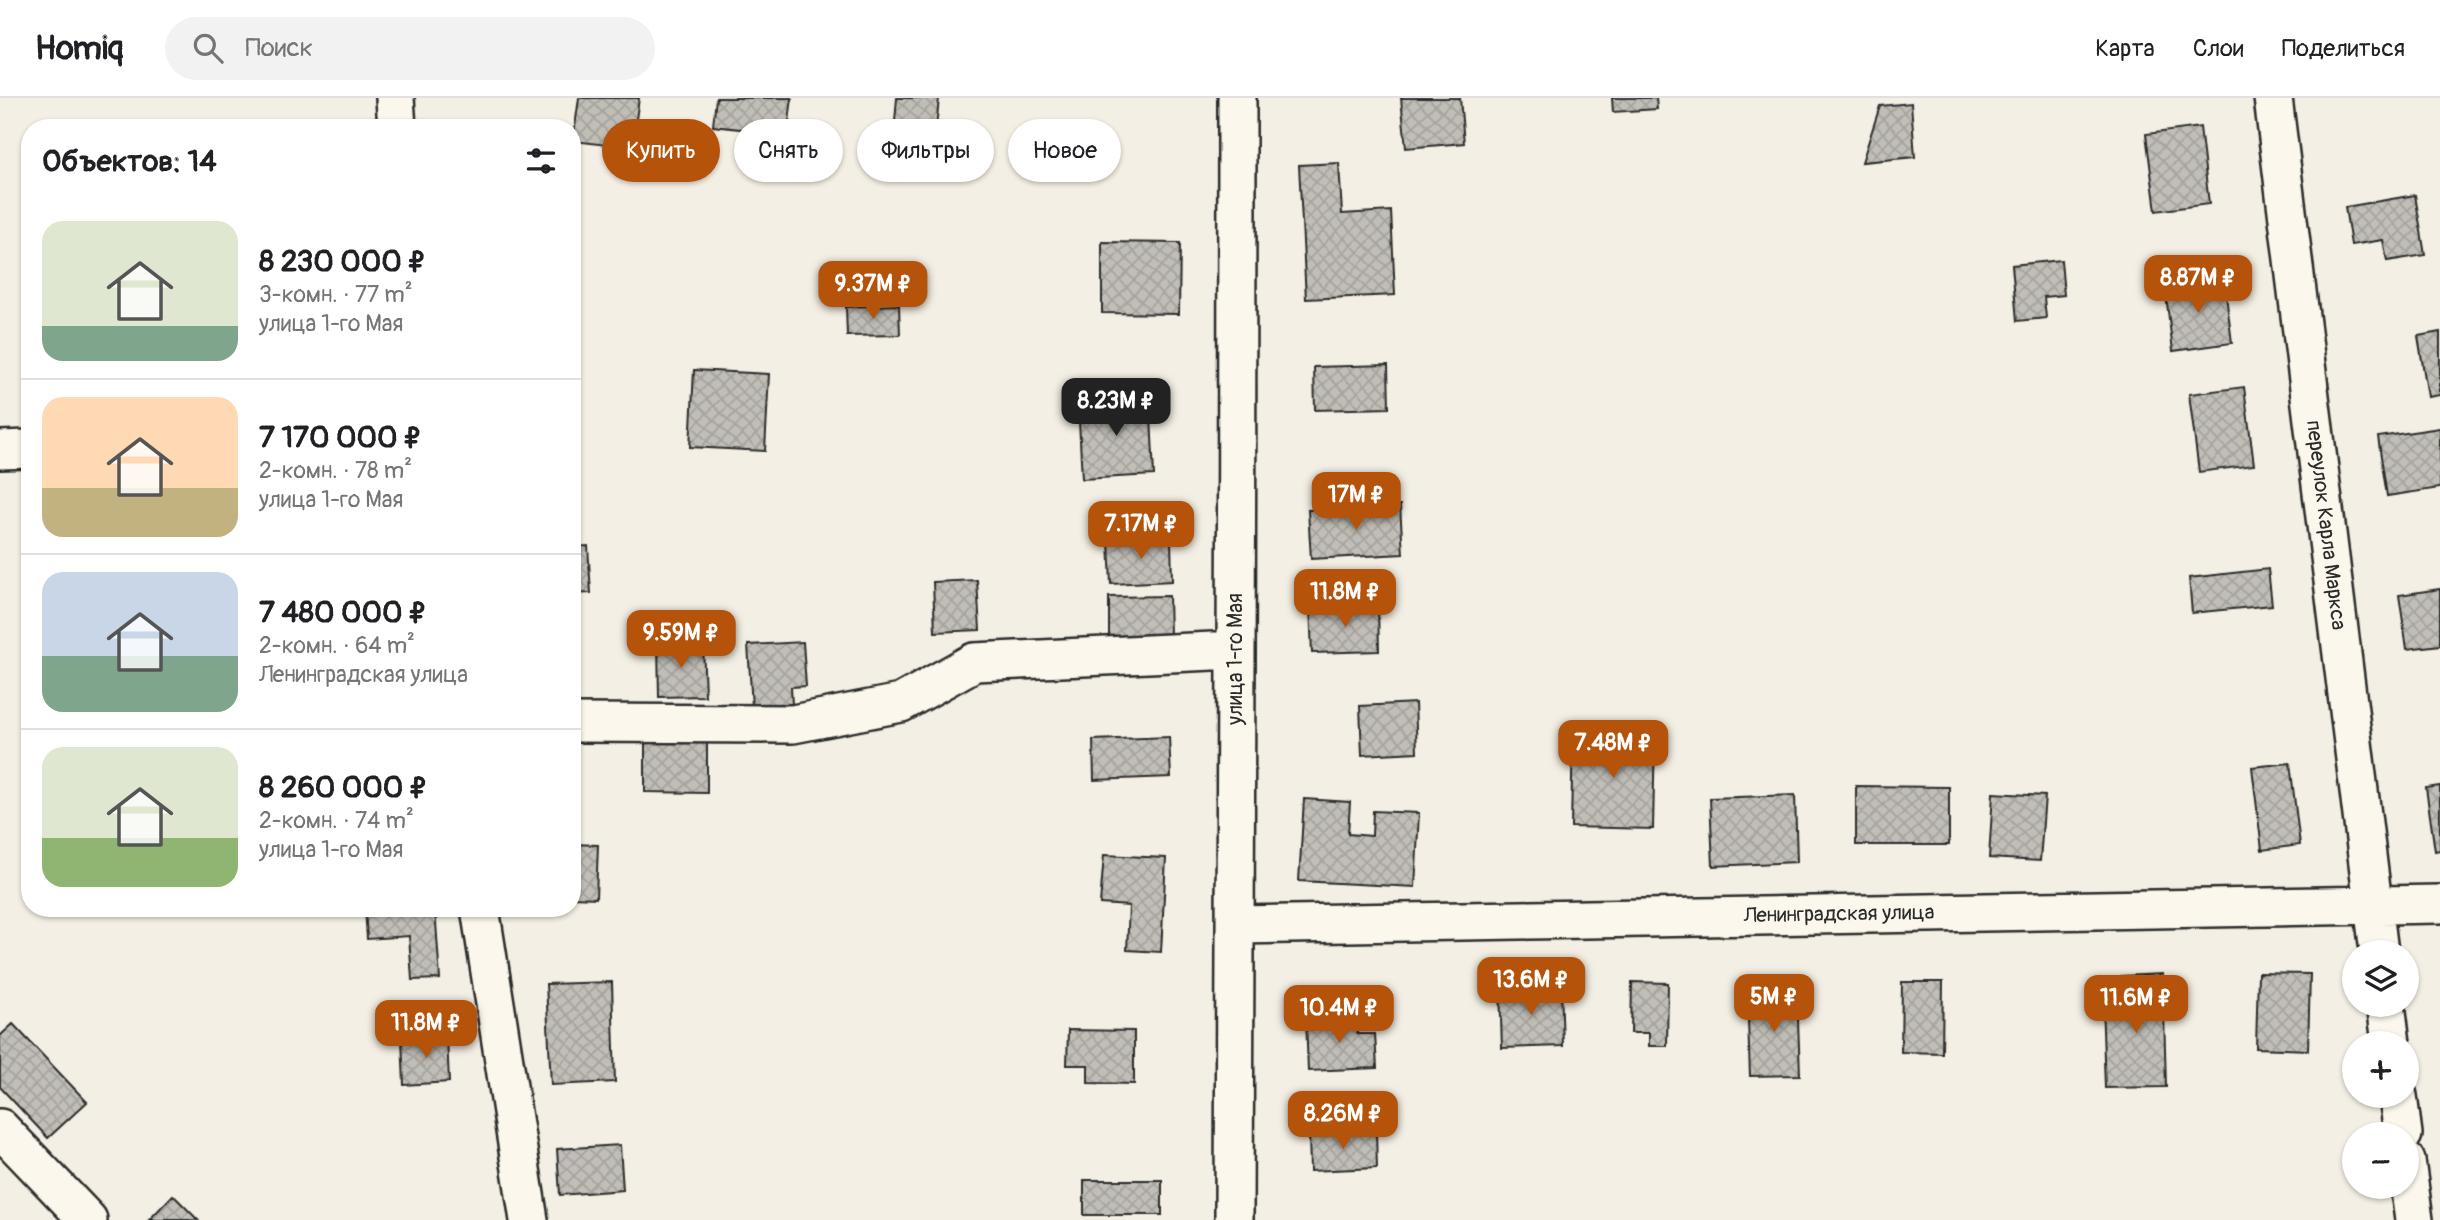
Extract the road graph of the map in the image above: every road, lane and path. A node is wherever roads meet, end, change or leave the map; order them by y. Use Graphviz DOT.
graph roads {
  1 [pos="395,98"];
  2 [pos="1237,98"];
  3 [pos="2273,98"];
  4 [pos="396,119"];
  5 [pos="21,449"];
  6 [pos="0,450"];
  7 [pos="1235,650"];
  8 [pos="581,723"];
  9 [pos="2440,904"];
  10 [pos="2373,905"];
  11 [pos="481,917"];
  12 [pos="1237,925"];
  13 [pos="2377,940"];
  14 [pos="0,1128"];
  15 [pos="2411,1199"];
  16 [pos="88,1220"];
  17 [pos="529,1220"];
  18 [pos="1234,1220"];
  19 [pos="2414,1220"];
  1 -- 4 [label="street"];
  2 -- 7 [label="street, улица 1-го Мая"];
  3 -- 10 [label="street, переулок Карла Маркса"];
  5 -- 6 [label="street"];
  7 -- 8 [label="street"];
  7 -- 12 [label="street, улица 1-го Мая"];
  9 -- 10 [label="street, Ленинградская улица"];
  10 -- 12 [label="street, Ленинградская улица"];
  10 -- 13 [label="street, переулок Карла Маркса"];
  11 -- 17 [label="street"];
  12 -- 18 [label="street, улица 1-го Мая"];
  14 -- 16 [label="street"];
  15 -- 19 [label="street"];
}
